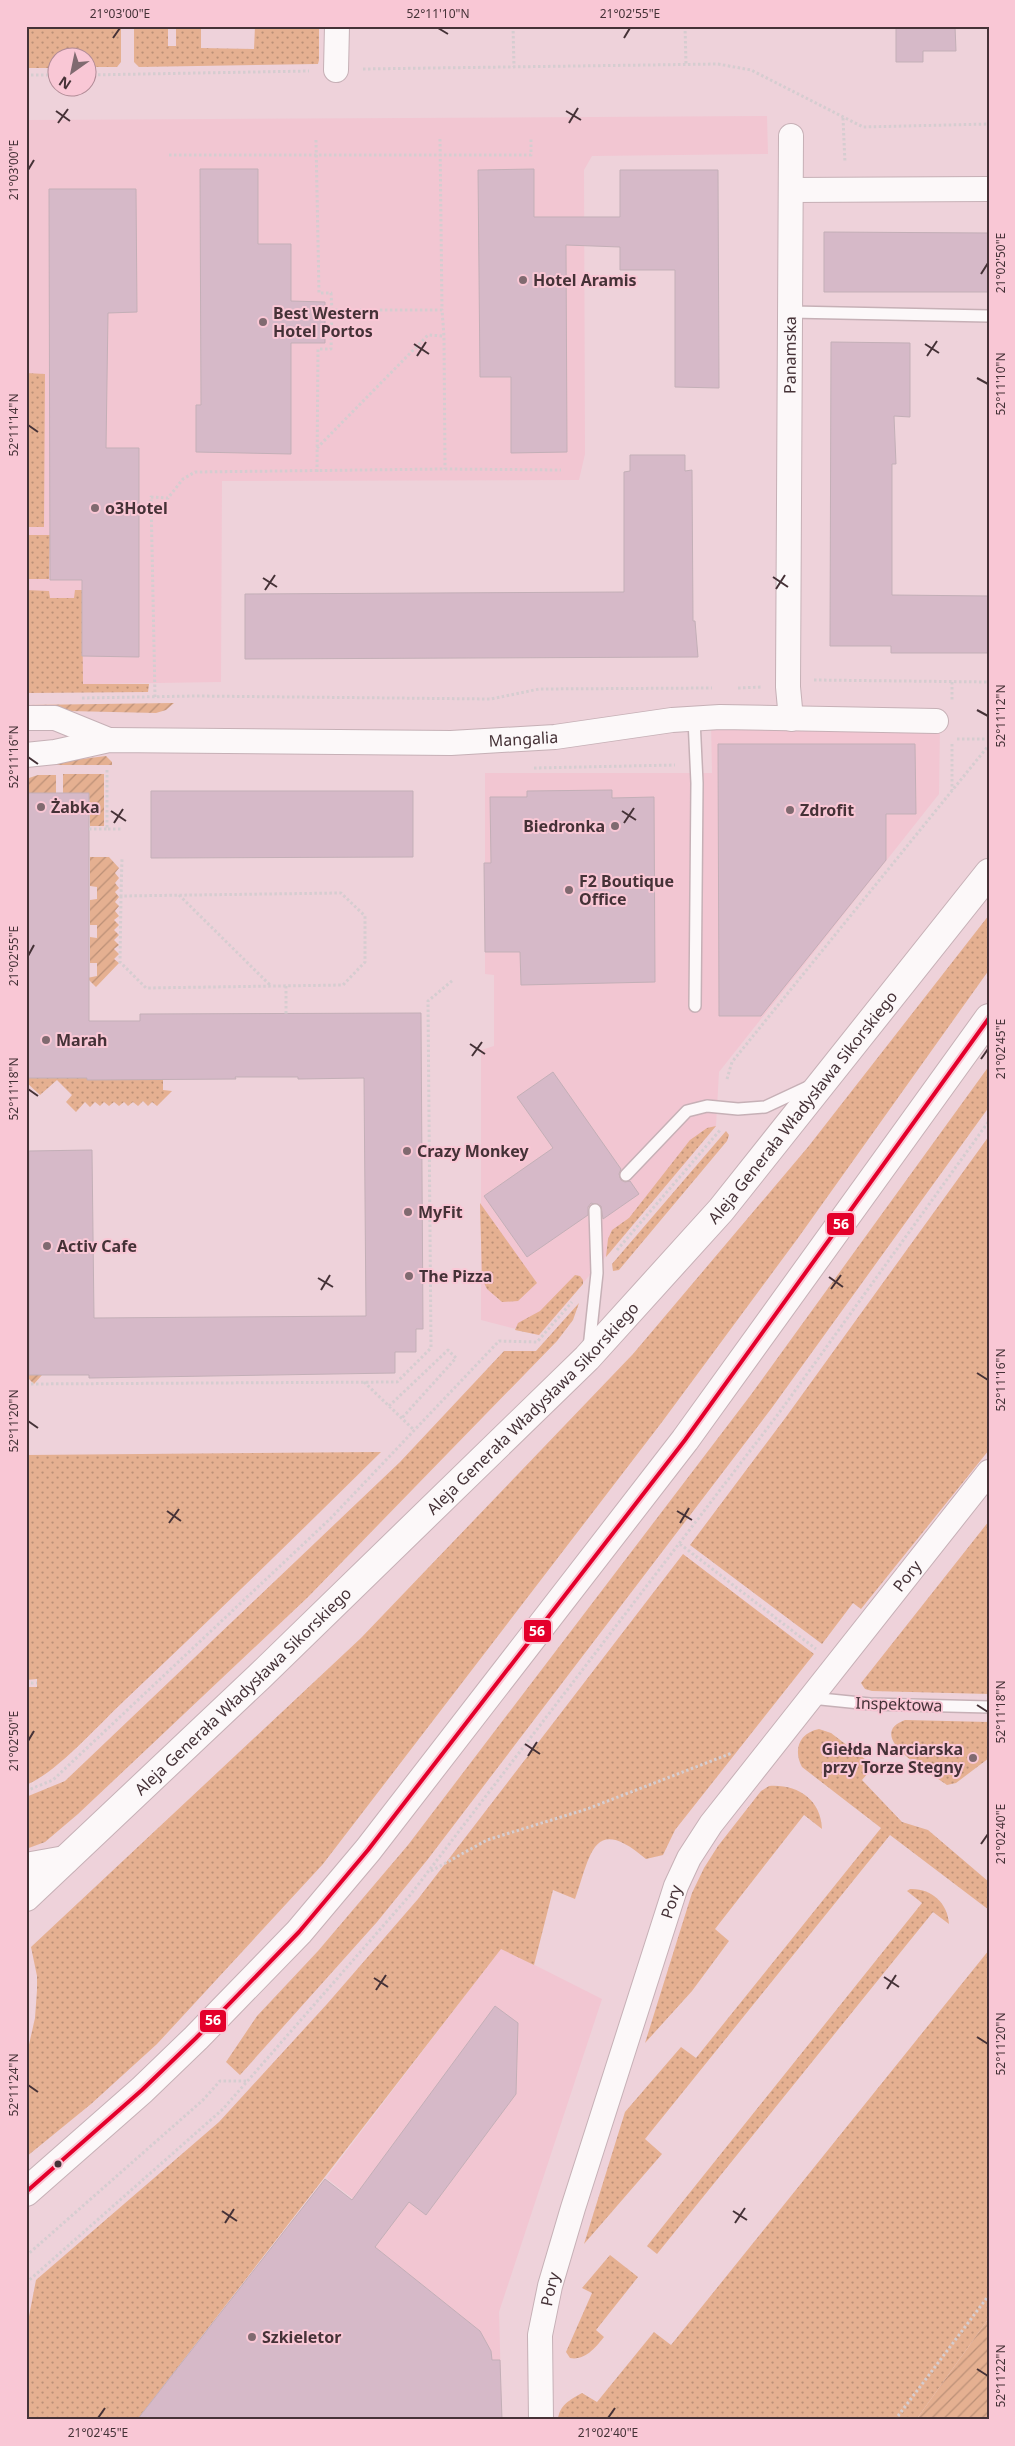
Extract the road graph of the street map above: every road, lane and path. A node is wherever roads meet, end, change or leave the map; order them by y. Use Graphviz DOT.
graph roads {
  1 [pos="337,26"];
  2 [pos="513,26"];
  3 [pos="685,26"];
  4 [pos="686,64"];
  5 [pos="514,67"];
  6 [pos="336,70"];
  7 [pos="26,75"];
  8 [pos="48,75"];
  9 [pos="98,75"];
  10 [pos="988,124"];
  11 [pos="791,136"];
  12 [pos="440,139"];
  13 [pos="530,139"];
  14 [pos="316,140"];
  15 [pos="316,154"];
  16 [pos="440,154"];
  17 [pos="170,155"];
  18 [pos="989,189"];
  19 [pos="792,190"];
  20 [pos="332,310"];
  21 [pos="442,310"];
  22 [pos="791,312"];
  23 [pos="989,316"];
  24 [pos="444,336"];
  25 [pos="317,448"];
  26 [pos="445,469"];
  27 [pos="561,470"];
  28 [pos="317,472"];
  29 [pos="989,682"];
  30 [pos="788,687"];
  31 [pos="714,688"];
  32 [pos="733,688"];
  33 [pos="76,698"];
  34 [pos="155,698"];
  35 [pos="26,718"];
  36 [pos="694,719"];
  37 [pos="791,719"];
  38 [pos="936,721"];
  39 [pos="989,739"];
  40 [pos="109,740"];
  41 [pos="952,740"];
  42 [pos="989,745"];
  43 [pos="26,756"];
  44 [pos="108,770"];
  45 [pos="107,829"];
  46 [pos="122,829"];
  47 [pos="90,830"];
  48 [pos="122,858"];
  49 [pos="989,873"];
  50 [pos="179,895"];
  51 [pos="121,896"];
  52 [pos="453,980"];
  53 [pos="271,986"];
  54 [pos="286,986"];
  55 [pos="695,1006"];
  56 [pos="286,1014"];
  57 [pos="989,1018"];
  58 [pos="829,1076"];
  59 [pos="727,1080"];
  60 [pos="738,1108"];
  61 [pos="989,1121"];
  62 [pos="626,1175"];
  63 [pos="595,1210"];
  64 [pos="597,1273"];
  65 [pos="587,1358"];
  66 [pos="364,1382"];
  67 [pos="26,1384"];
  68 [pos="388,1406"];
  69 [pos="402,1418"];
  70 [pos="414,1430"];
  71 [pos="989,1472"];
  72 [pos="680,1544"];
  73 [pos="820,1652"];
  74 [pos="26,1683"];
  75 [pos="37,1683"];
  76 [pos="810,1698"];
  77 [pos="989,1706"];
  78 [pos="737,1751"];
  79 [pos="26,1791"];
  80 [pos="65,1860"];
  81 [pos="26,1867"];
  82 [pos="428,1872"];
  83 [pos="26,1897"];
  84 [pos="26,1984"];
  85 [pos="26,2010"];
  86 [pos="246,2081"];
  87 [pos="26,2192"];
  88 [pos="26,2256"];
  89 [pos="26,2282"];
  90 [pos="989,2295"];
  91 [pos="541,2420"];
  92 [pos="895,2420"];
  1 -- 6 [label="street"];
  2 -- 5 [label="path"];
  3 -- 4 [label="path"];
  4 -- 5 [label="path"];
  4 -- 10 [label="path"];
  5 -- 6 [label="path"];
  6 -- 9 [label="path"];
  7 -- 8 [label="path"];
  11 -- 19 [label="street, Panamska"];
  12 -- 16 [label="path"];
  13 -- 16 [label="path"];
  14 -- 15 [label="path"];
  15 -- 16 [label="path"];
  15 -- 17 [label="path"];
  15 -- 20 [label="path"];
  16 -- 21 [label="path"];
  18 -- 19 [label="street"];
  19 -- 22 [label="street, Panamska"];
  20 -- 21 [label="path"];
  20 -- 25 [label="path"];
  21 -- 24 [label="path"];
  22 -- 23 [label="lane"];
  22 -- 30 [label="street, Panamska"];
  24 -- 25 [label="path"];
  24 -- 26 [label="path"];
  25 -- 28 [label="path"];
  26 -- 27 [label="path"];
  26 -- 28 [label="path"];
  28 -- 34 [label="path"];
  29 -- 30 [label="path"];
  30 -- 32 [label="path"];
  30 -- 37 [label="street, Panamska"];
  31 -- 34 [label="path"];
  33 -- 34 [label="path"];
  35 -- 40 [label="street, Mangalia"];
  36 -- 37 [label="street, Mangalia"];
  36 -- 40 [label="street, Mangalia"];
  36 -- 55 [label="lane"];
  37 -- 38 [label="street, Mangalia"];
  39 -- 41 [label="path"];
  40 -- 43 [label="street, Mangalia"];
  42 -- 59 [label="path"];
  44 -- 45 [label="path"];
  45 -- 46 [label="path"];
  45 -- 47 [label="path"];
  48 -- 51 [label="path"];
  49 -- 58 [label="main road, Aleja Generała Władysława Sikorskiego"];
  50 -- 51 [label="path"];
  50 -- 53 [label="path"];
  50 -- 54 [label="path"];
  51 -- 53 [label="path"];
  52 -- 66 [label="path"];
  53 -- 54 [label="path"];
  54 -- 56 [label="path"];
  57 -- 87 [label="main road"];
  58 -- 60 [label="lane"];
  58 -- 65 [label="main road, Aleja Generała Władysława Sikorskiego"];
  60 -- 62 [label="lane"];
  60 -- 64 [label="path"];
  61 -- 72 [label="path"];
  63 -- 64 [label="lane"];
  64 -- 65 [label="lane"];
  64 -- 70 [label="path"];
  65 -- 80 [label="main road, Aleja Generała Władysława Sikorskiego"];
  66 -- 67 [label="path"];
  66 -- 68 [label="path"];
  68 -- 69 [label="path"];
  68 -- 69 [label="path"];
  69 -- 70 [label="path"];
  70 -- 79 [label="path"];
  71 -- 76 [label="street, Pory"];
  72 -- 73 [label="path"];
  72 -- 82 [label="path"];
  74 -- 75 [label="path"];
  76 -- 77 [label="lane, Inspektowa"];
  76 -- 91 [label="street, Pory"];
  78 -- 82 [label="path"];
  80 -- 81 [label="main road"];
  80 -- 83 [label="main road, Aleja Generała Władysława Sikorskiego"];
  82 -- 86 [label="path"];
  84 -- 85 [label="path"];
  86 -- 88 [label="path"];
  86 -- 89 [label="path"];
  90 -- 92 [label="path"];
}
